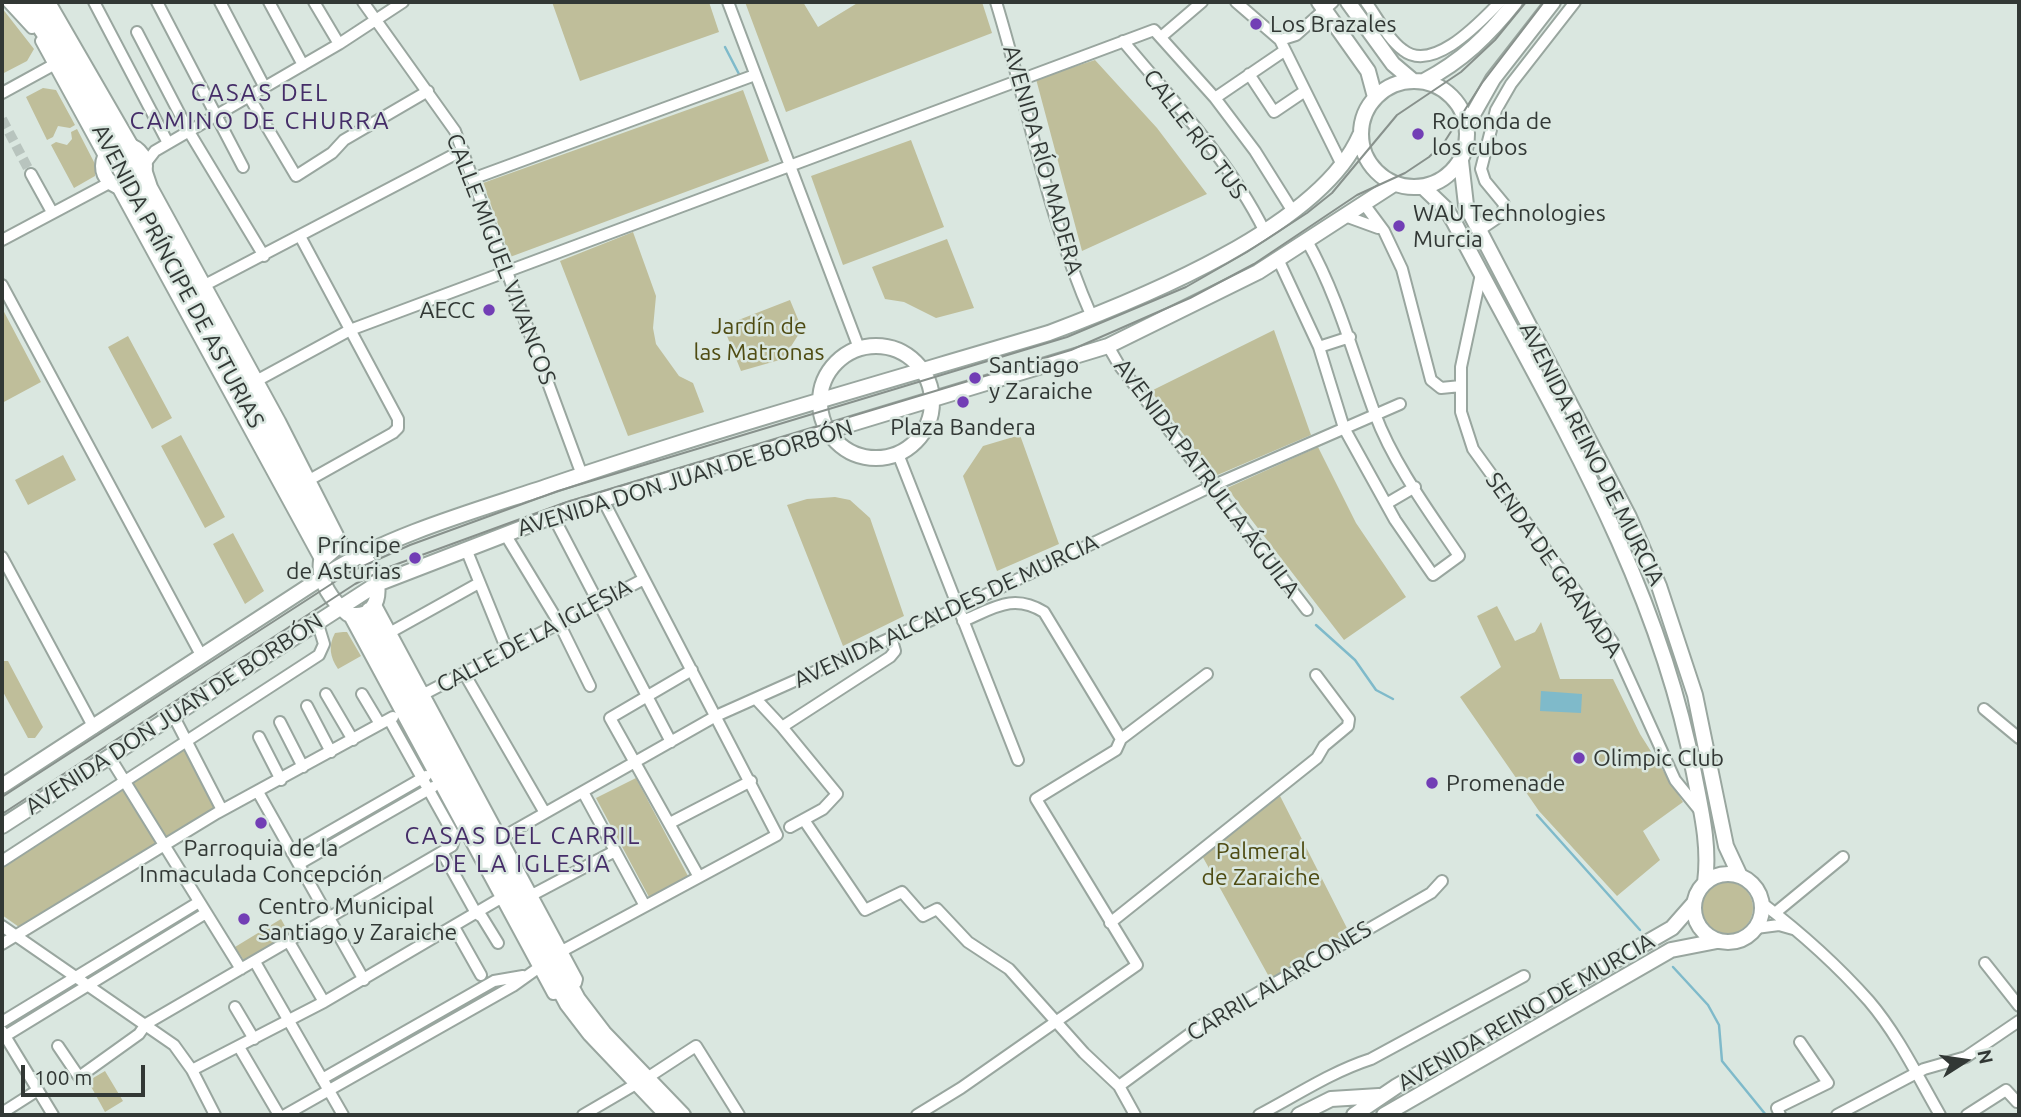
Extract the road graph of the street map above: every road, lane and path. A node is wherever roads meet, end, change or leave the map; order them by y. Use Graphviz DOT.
graph roads {
  1 [pos="8,2"];
  2 [pos="23,2"];
  3 [pos="38,2"];
  4 [pos="50,2"];
  5 [pos="94,2"];
  6 [pos="157,2"];
  7 [pos="220,2"];
  8 [pos="269,2"];
  9 [pos="314,2"];
  10 [pos="363,2"];
  11 [pos="403,2"];
  12 [pos="727,2"];
  13 [pos="996,2"];
  14 [pos="1202,2"];
  15 [pos="1236,2"];
  16 [pos="1348,2"];
  17 [pos="1366,2"];
  18 [pos="1500,2"];
  19 [pos="1515,2"];
  20 [pos="1553,2"];
  21 [pos="1575,2"];
  22 [pos="1326,4"];
  23 [pos="376,21"];
  24 [pos="137,32"];
  25 [pos="1161,37"];
  26 [pos="1123,41"];
  27 [pos="339,44"];
  28 [pos="1282,45"];
  29 [pos="55,64"];
  30 [pos="303,65"];
  31 [pos="1249,74"];
  32 [pos="755,75"];
  33 [pos="1020,79"];
  34 [pos="1418,81"];
  35 [pos="264,86"];
  36 [pos="428,90"];
  37 [pos="1305,90"];
  38 [pos="2,93"];
  39 [pos="248,95"];
  40 [pos="1375,97"];
  41 [pos="1215,98"];
  42 [pos="214,114"];
  43 [pos="1467,125"];
  44 [pos="188,130"];
  45 [pos="1360,135"];
  46 [pos="168,143"];
  47 [pos="463,150"];
  48 [pos="1461,161"];
  49 [pos="787,164"];
  50 [pos="1342,165"];
  51 [pos="123,167"];
  52 [pos="243,167"];
  53 [pos="32,174"];
  54 [pos="472,179"];
  55 [pos="1394,184"];
  56 [pos="1424,188"];
  57 [pos="1364,204"];
  58 [pos="1293,210"];
  59 [pos="52,212"];
  60 [pos="1345,216"];
  61 [pos="1264,230"];
  62 [pos="1384,231"];
  63 [pos="1478,231"];
  64 [pos="301,238"];
  65 [pos="2,240"];
  66 [pos="1307,241"];
  67 [pos="264,257"];
  68 [pos="1278,259"];
  69 [pos="505,272"];
  70 [pos="1481,274"];
  71 [pos="2,285"];
  72 [pos="205,285"];
  73 [pos="1092,317"];
  74 [pos="350,330"];
  75 [pos="1350,337"];
  76 [pos="1108,346"];
  77 [pos="859,348"];
  78 [pos="1318,348"];
  79 [pos="923,371"];
  80 [pos="258,380"];
  81 [pos="1461,386"];
  82 [pos="820,401"];
  83 [pos="932,401"];
  84 [pos="1400,404"];
  85 [pos="1375,415"];
  86 [pos="1344,428"];
  87 [pos="830,433"];
  88 [pos="898,454"];
  89 [pos="582,474"];
  90 [pos="310,479"];
  91 [pos="1212,486"];
  92 [pos="1415,487"];
  93 [pos="603,500"];
  94 [pos="1386,504"];
  95 [pos="553,516"];
  96 [pos="505,534"];
  97 [pos="344,547"];
  98 [pos="466,549"];
  99 [pos="362,555"];
  100 [pos="2,557"];
  101 [pos="324,558"];
  102 [pos="322,578"];
  103 [pos="644,579"];
  104 [pos="479,583"];
  105 [pos="377,584"];
  106 [pos="598,602"];
  107 [pos="958,608"];
  108 [pos="359,609"];
  109 [pos="1307,610"];
  110 [pos="317,621"];
  111 [pos="963,621"];
  112 [pos="559,623"];
  113 [pos="391,632"];
  114 [pos="891,637"];
  115 [pos="507,650"];
  116 [pos="201,655"];
  117 [pos="692,670"];
  118 [pos="464,673"];
  119 [pos="1208,674"];
  120 [pos="1316,675"];
  121 [pos="590,686"];
  122 [pos="326,694"];
  123 [pos="362,694"];
  124 [pos="424,694"];
  125 [pos="647,695"];
  126 [pos="756,699"];
  127 [pos="307,706"];
  128 [pos="1984,709"];
  129 [pos="402,712"];
  130 [pos="173,715"];
  131 [pos="716,716"];
  132 [pos="279,722"];
  133 [pos="385,722"];
  134 [pos="782,727"];
  135 [pos="93,728"];
  136 [pos="259,737"];
  137 [pos="2019,738"];
  138 [pos="1121,739"];
  139 [pos="188,740"];
  140 [pos="353,740"];
  141 [pos="671,742"];
  142 [pos="331,752"];
  143 [pos="109,756"];
  144 [pos="1018,760"];
  145 [pos="637,761"];
  146 [pos="303,767"];
  147 [pos="431,767"];
  148 [pos="422,778"];
  149 [pos="281,780"];
  150 [pos="124,781"];
  151 [pos="751,781"];
  152 [pos="2,786"];
  153 [pos="442,788"];
  154 [pos="429,790"];
  155 [pos="258,792"];
  156 [pos="583,792"];
  157 [pos="222,810"];
  158 [pos="1701,812"];
  159 [pos="545,813"];
  160 [pos="804,820"];
  161 [pos="670,823"];
  162 [pos="2,826"];
  163 [pos="790,827"];
  164 [pos="501,838"];
  165 [pos="164,845"];
  166 [pos="615,851"];
  167 [pos="442,852"];
  168 [pos="292,853"];
  169 [pos="1843,857"];
  170 [pos="2,861"];
  171 [pos="299,864"];
  172 [pos="1740,876"];
  173 [pos="699,877"];
  174 [pos="1442,881"];
  175 [pos="1704,883"];
  176 [pos="532,895"];
  177 [pos="501,898"];
  178 [pos="199,902"];
  179 [pos="1694,903"];
  180 [pos="1762,903"];
  181 [pos="645,906"];
  182 [pos="206,913"];
  183 [pos="476,913"];
  184 [pos="1775,913"];
  185 [pos="329,918"];
  186 [pos="1110,923"];
  187 [pos="2,926"];
  188 [pos="454,928"];
  189 [pos="1756,928"];
  190 [pos="1796,929"];
  191 [pos="16,935"];
  192 [pos="1717,941"];
  193 [pos="289,942"];
  194 [pos="498,943"];
  195 [pos="2,944"];
  196 [pos="551,960"];
  197 [pos="255,962"];
  198 [pos="1985,964"];
  199 [pos="241,970"];
  200 [pos="481,975"];
  201 [pos="526,976"];
  202 [pos="1524,976"];
  203 [pos="76,977"];
  204 [pos="364,980"];
  205 [pos="89,985"];
  206 [pos="567,990"];
  207 [pos="324,1002"];
  208 [pos="2019,1006"];
  209 [pos="235,1007"];
  210 [pos="2019,1021"];
  211 [pos="2,1022"];
  212 [pos="289,1022"];
  213 [pos="1057,1023"];
  214 [pos="146,1024"];
  215 [pos="3,1035"];
  216 [pos="254,1039"];
  217 [pos="1800,1042"];
  218 [pos="58,1045"];
  219 [pos="239,1047"];
  220 [pos="192,1070"];
  221 [pos="1916,1073"];
  222 [pos="322,1079"];
  223 [pos="641,1081"];
  224 [pos="1119,1087"];
  225 [pos="38,1090"];
  226 [pos="329,1091"];
  227 [pos="1383,1094"];
  228 [pos="2017,1102"];
  229 [pos="2,1112"];
  230 [pos="53,1115"];
  231 [pos="215,1115"];
  232 [pos="279,1115"];
  233 [pos="285,1115"];
  234 [pos="342,1115"];
  235 [pos="583,1115"];
  236 [pos="667,1115"];
  237 [pos="684,1115"];
  238 [pos="739,1115"];
  239 [pos="917,1115"];
  240 [pos="1135,1115"];
  241 [pos="1259,1115"];
  242 [pos="1299,1115"];
  243 [pos="1354,1115"];
  244 [pos="1384,1115"];
  245 [pos="1780,1115"];
  246 [pos="1837,1115"];
  247 [pos="1940,1115"];
  248 [pos="1967,1115"];
  1 -- 29 [label="street"];
  2 -- 51 [label="main road, AVENIDA PRÍNCIPE DE ASTURIAS"];
  3 -- 51 [label="main road, AVENIDA PRÍNCIPE DE ASTURIAS"];
  4 -- 51 [label="street"];
  5 -- 46 [label="street"];
  6 -- 42 [label="street"];
  7 -- 35 [label="street"];
  8 -- 30 [label="street"];
  9 -- 27 [label="street"];
  10 -- 23 [label="street, CALLE MIGUEL VIVANCOS"];
  11 -- 23 [label="street"];
  12 -- 32 [label="street"];
  13 -- 33 [label="street, AVENIDA RÍO MADERA"];
  14 -- 25 [label="street"];
  15 -- 28 [label="street"];
  16 -- 34 [label="main road"];
  17 -- 18 [label="street"];
  19 -- 34 [label="main road"];
  20 -- 43 [label="main road"];
  21 -- 63 [label="street"];
  22 -- 28 [label="street"];
  22 -- 40 [label="main road"];
  23 -- 27 [label="street"];
  23 -- 36 [label="street, CALLE MIGUEL VIVANCOS"];
  24 -- 44 [label="street"];
  25 -- 26 [label="street"];
  25 -- 41 [label="street"];
  26 -- 33 [label="street"];
  26 -- 61 [label="street, CALLE RÍO TUS"];
  27 -- 30 [label="street"];
  28 -- 31 [label="street"];
  28 -- 37 [label="street"];
  29 -- 38 [label="street"];
  29 -- 51 [label="street"];
  30 -- 35 [label="street"];
  31 -- 37 [label="street"];
  31 -- 41 [label="street"];
  32 -- 49 [label="street"];
  32 -- 54 [label="street"];
  33 -- 49 [label="street"];
  33 -- 73 [label="street, AVENIDA RÍO MADERA"];
  34 -- 40 [label="main road"];
  34 -- 43 [label="main road"];
  35 -- 39 [label="street"];
  36 -- 39 [label="street"];
  36 -- 47 [label="street, CALLE MIGUEL VIVANCOS"];
  37 -- 50 [label="street"];
  39 -- 42 [label="street"];
  40 -- 45 [label="main road"];
  41 -- 58 [label="street"];
  42 -- 44 [label="street"];
  42 -- 52 [label="street"];
  43 -- 48 [label="main road"];
  44 -- 46 [label="street"];
  44 -- 67 [label="street"];
  45 -- 50 [label="main road, AVENIDA DON JUAN DE BORBÓN"];
  45 -- 55 [label="main road"];
  46 -- 51 [label="street"];
  47 -- 54 [label="street, CALLE MIGUEL VIVANCOS"];
  47 -- 64 [label="street"];
  48 -- 56 [label="main road"];
  48 -- 63 [label="main road, AVENIDA REINO DE MURCIA"];
  49 -- 69 [label="street"];
  49 -- 77 [label="street"];
  50 -- 58 [label="main road, AVENIDA DON JUAN DE BORBÓN"];
  51 -- 59 [label="street"];
  51 -- 72 [label="street"];
  51 -- 97 [label="main road, AVENIDA PRÍNCIPE DE ASTURIAS"];
  51 -- 101 [label="main road, AVENIDA PRÍNCIPE DE ASTURIAS"];
  53 -- 59 [label="street"];
  54 -- 69 [label="street, CALLE MIGUEL VIVANCOS"];
  55 -- 56 [label="main road"];
  55 -- 57 [label="main road, AVENIDA DON JUAN DE BORBÓN"];
  56 -- 70 [label="main road, AVENIDA REINO DE MURCIA"];
  57 -- 60 [label="main road, AVENIDA DON JUAN DE BORBÓN"];
  57 -- 62 [label="street"];
  58 -- 61 [label="main road, AVENIDA DON JUAN DE BORBÓN"];
  59 -- 65 [label="street"];
  60 -- 62 [label="street"];
  60 -- 66 [label="main road, AVENIDA DON JUAN DE BORBÓN"];
  61 -- 73 [label="main road, AVENIDA DON JUAN DE BORBÓN"];
  62 -- 81 [label="street"];
  63 -- 172 [label="main road, AVENIDA REINO DE MURCIA"];
  64 -- 67 [label="street"];
  64 -- 74 [label="street"];
  66 -- 68 [label="main road, AVENIDA DON JUAN DE BORBÓN"];
  66 -- 75 [label="street"];
  67 -- 72 [label="street"];
  68 -- 76 [label="main road, AVENIDA DON JUAN DE BORBÓN"];
  68 -- 78 [label="street"];
  69 -- 74 [label="street"];
  69 -- 89 [label="street, CALLE MIGUEL VIVANCOS"];
  70 -- 81 [label="street, SENDA DE GRANADA"];
  70 -- 158 [label="main road, AVENIDA REINO DE MURCIA"];
  71 -- 116 [label="street"];
  72 -- 80 [label="street"];
  73 -- 79 [label="main road, AVENIDA DON JUAN DE BORBÓN"];
  74 -- 80 [label="street"];
  74 -- 90 [label="street"];
  75 -- 78 [label="street"];
  75 -- 85 [label="street"];
  76 -- 83 [label="main road, AVENIDA DON JUAN DE BORBÓN"];
  76 -- 91 [label="street, AVENIDA PATRULLA ÁGUILA"];
  77 -- 79 [label="main road"];
  77 -- 82 [label="main road"];
  78 -- 86 [label="street"];
  79 -- 82 [label="main road, AVENIDA DON JUAN DE BORBÓN"];
  79 -- 83 [label="main road"];
  80 -- 90 [label="street"];
  81 -- 158 [label="street, SENDA DE GRANADA"];
  82 -- 87 [label="main road"];
  82 -- 89 [label="main road, AVENIDA DON JUAN DE BORBÓN"];
  83 -- 87 [label="main road, AVENIDA DON JUAN DE BORBÓN"];
  83 -- 88 [label="main road"];
  84 -- 85 [label="street, AVENIDA ALCALDES DE MURCIA"];
  85 -- 86 [label="street, AVENIDA ALCALDES DE MURCIA"];
  85 -- 92 [label="street"];
  86 -- 91 [label="street, AVENIDA ALCALDES DE MURCIA"];
  86 -- 94 [label="street"];
  87 -- 88 [label="main road"];
  87 -- 93 [label="main road, AVENIDA DON JUAN DE BORBÓN"];
  88 -- 107 [label="street"];
  89 -- 99 [label="main road, AVENIDA DON JUAN DE BORBÓN"];
  90 -- 97 [label="street"];
  91 -- 107 [label="street, AVENIDA ALCALDES DE MURCIA"];
  91 -- 109 [label="street, AVENIDA PATRULLA ÁGUILA"];
  92 -- 94 [label="street"];
  92 -- 94 [label="street"];
  93 -- 95 [label="main road, AVENIDA DON JUAN DE BORBÓN"];
  93 -- 103 [label="street"];
  95 -- 96 [label="main road, AVENIDA DON JUAN DE BORBÓN"];
  95 -- 106 [label="street"];
  96 -- 98 [label="main road, AVENIDA DON JUAN DE BORBÓN"];
  96 -- 112 [label="street"];
  97 -- 99 [label="main road"];
  97 -- 101 [label="main road"];
  98 -- 104 [label="street"];
  98 -- 105 [label="main road, AVENIDA DON JUAN DE BORBÓN"];
  99 -- 102 [label="main road, AVENIDA DON JUAN DE BORBÓN"];
  99 -- 105 [label="main road"];
  100 -- 135 [label="street"];
  101 -- 102 [label="main road"];
  102 -- 108 [label="main road"];
  102 -- 116 [label="main road, AVENIDA DON JUAN DE BORBÓN"];
  103 -- 106 [label="street, CALLE DE LA IGLESIA"];
  103 -- 117 [label="street"];
  104 -- 113 [label="street"];
  104 -- 115 [label="street"];
  105 -- 108 [label="main road, AVENIDA DON JUAN DE BORBÓN"];
  105 -- 108 [label="main road"];
  106 -- 112 [label="street, CALLE DE LA IGLESIA"];
  106 -- 125 [label="street"];
  107 -- 111 [label="street"];
  107 -- 114 [label="street, AVENIDA ALCALDES DE MURCIA"];
  108 -- 110 [label="main road, AVENIDA DON JUAN DE BORBÓN"];
  108 -- 113 [label="street"];
  108 -- 129 [label="street"];
  108 -- 196 [label="main road"];
  110 -- 130 [label="main road, AVENIDA DON JUAN DE BORBÓN"];
  110 -- 139 [label="street"];
  111 -- 138 [label="street"];
  111 -- 144 [label="street"];
  112 -- 115 [label="street, CALLE DE LA IGLESIA"];
  112 -- 121 [label="street"];
  113 -- 124 [label="street"];
  114 -- 126 [label="street, AVENIDA ALCALDES DE MURCIA"];
  114 -- 134 [label="street"];
  115 -- 118 [label="street, CALLE DE LA IGLESIA"];
  116 -- 135 [label="main road, AVENIDA DON JUAN DE BORBÓN"];
  117 -- 125 [label="street"];
  117 -- 131 [label="street"];
  118 -- 124 [label="street, CALLE DE LA IGLESIA"];
  118 -- 159 [label="street"];
  119 -- 138 [label="street"];
  120 -- 186 [label="street"];
  122 -- 140 [label="street"];
  123 -- 133 [label="street"];
  124 -- 164 [label="street"];
  125 -- 141 [label="street"];
  125 -- 145 [label="street"];
  126 -- 131 [label="street, AVENIDA ALCALDES DE MURCIA"];
  126 -- 134 [label="street"];
  127 -- 142 [label="street"];
  128 -- 137 [label="street"];
  129 -- 133 [label="street"];
  129 -- 147 [label="street"];
  130 -- 139 [label="street"];
  130 -- 143 [label="main road, AVENIDA DON JUAN DE BORBÓN"];
  131 -- 141 [label="street, AVENIDA ALCALDES DE MURCIA"];
  131 -- 151 [label="street"];
  132 -- 146 [label="street"];
  133 -- 140 [label="street"];
  133 -- 148 [label="street"];
  134 -- 160 [label="street"];
  135 -- 152 [label="main road, AVENIDA DON JUAN DE BORBÓN"];
  136 -- 149 [label="street"];
  138 -- 186 [label="street"];
  139 -- 150 [label="street"];
  139 -- 157 [label="street"];
  140 -- 142 [label="street"];
  141 -- 145 [label="street, AVENIDA ALCALDES DE MURCIA"];
  142 -- 146 [label="street"];
  143 -- 150 [label="street"];
  143 -- 162 [label="main road, AVENIDA DON JUAN DE BORBÓN"];
  145 -- 156 [label="street, AVENIDA ALCALDES DE MURCIA"];
  145 -- 161 [label="street"];
  146 -- 149 [label="street"];
  147 -- 148 [label="street"];
  147 -- 153 [label="street"];
  148 -- 154 [label="street"];
  148 -- 168 [label="street"];
  149 -- 155 [label="street"];
  150 -- 165 [label="street"];
  150 -- 170 [label="street"];
  151 -- 161 [label="street"];
  151 -- 173 [label="street"];
  153 -- 154 [label="street"];
  153 -- 177 [label="street"];
  154 -- 167 [label="street"];
  154 -- 171 [label="street"];
  155 -- 157 [label="street"];
  155 -- 168 [label="street"];
  156 -- 159 [label="street, AVENIDA ALCALDES DE MURCIA"];
  156 -- 166 [label="street"];
  157 -- 165 [label="street"];
  158 -- 175 [label="main road, AVENIDA REINO DE MURCIA"];
  159 -- 164 [label="street, AVENIDA ALCALDES DE MURCIA"];
  160 -- 163 [label="street"];
  160 -- 213 [label="street"];
  161 -- 173 [label="street"];
  164 -- 176 [label="street"];
  165 -- 178 [label="street"];
  165 -- 191 [label="street"];
  166 -- 176 [label="street"];
  166 -- 181 [label="street"];
  167 -- 183 [label="street"];
  167 -- 185 [label="street"];
  168 -- 171 [label="street"];
  169 -- 184 [label="street"];
  171 -- 185 [label="street"];
  172 -- 175 [label="main road"];
  172 -- 180 [label="main road"];
  173 -- 181 [label="street"];
  174 -- 224 [label="street, CARRIL ALARCONES"];
  175 -- 179 [label="main road"];
  176 -- 196 [label="street"];
  177 -- 183 [label="street"];
  177 -- 196 [label="street"];
  178 -- 182 [label="street"];
  178 -- 203 [label="street"];
  179 -- 192 [label="main road"];
  179 -- 227 [label="main road, AVENIDA REINO DE MURCIA"];
  180 -- 184 [label="street"];
  180 -- 189 [label="main road"];
  181 -- 196 [label="street"];
  182 -- 199 [label="street"];
  182 -- 205 [label="street"];
  183 -- 188 [label="street"];
  183 -- 194 [label="street"];
  184 -- 190 [label="street"];
  185 -- 193 [label="street"];
  185 -- 204 [label="street"];
  186 -- 213 [label="street"];
  187 -- 191 [label="street"];
  188 -- 200 [label="street"];
  188 -- 204 [label="street"];
  189 -- 190 [label="street"];
  189 -- 192 [label="main road"];
  190 -- 221 [label="street"];
  191 -- 195 [label="street"];
  191 -- 203 [label="street"];
  192 -- 244 [label="main road, AVENIDA REINO DE MURCIA"];
  193 -- 197 [label="street"];
  193 -- 207 [label="street"];
  196 -- 201 [label="street"];
  196 -- 206 [label="main road"];
  196 -- 206 [label="street"];
  197 -- 199 [label="street"];
  197 -- 212 [label="street"];
  198 -- 208 [label="street"];
  199 -- 214 [label="street"];
  201 -- 222 [label="street"];
  201 -- 226 [label="street"];
  202 -- 241 [label="street"];
  203 -- 205 [label="street"];
  203 -- 211 [label="street"];
  204 -- 207 [label="street"];
  205 -- 214 [label="street"];
  205 -- 215 [label="street"];
  206 -- 223 [label="main road"];
  207 -- 212 [label="street"];
  209 -- 216 [label="street"];
  210 -- 221 [label="street"];
  212 -- 216 [label="street"];
  212 -- 222 [label="street"];
  213 -- 224 [label="street"];
  213 -- 239 [label="street"];
  214 -- 218 [label="street"];
  214 -- 220 [label="street"];
  215 -- 225 [label="street"];
  216 -- 219 [label="street"];
  217 -- 245 [label="street"];
  219 -- 220 [label="street"];
  219 -- 232 [label="street"];
  220 -- 231 [label="street"];
  221 -- 246 [label="street"];
  221 -- 247 [label="street"];
  222 -- 226 [label="street"];
  223 -- 235 [label="street"];
  223 -- 236 [label="main road"];
  223 -- 237 [label="main road"];
  223 -- 238 [label="street"];
  224 -- 240 [label="street"];
  225 -- 229 [label="street"];
  225 -- 230 [label="street"];
  226 -- 233 [label="street"];
  226 -- 234 [label="street"];
  227 -- 242 [label="main road"];
  227 -- 243 [label="main road, AVENIDA REINO DE MURCIA"];
  228 -- 248 [label="street"];
}
